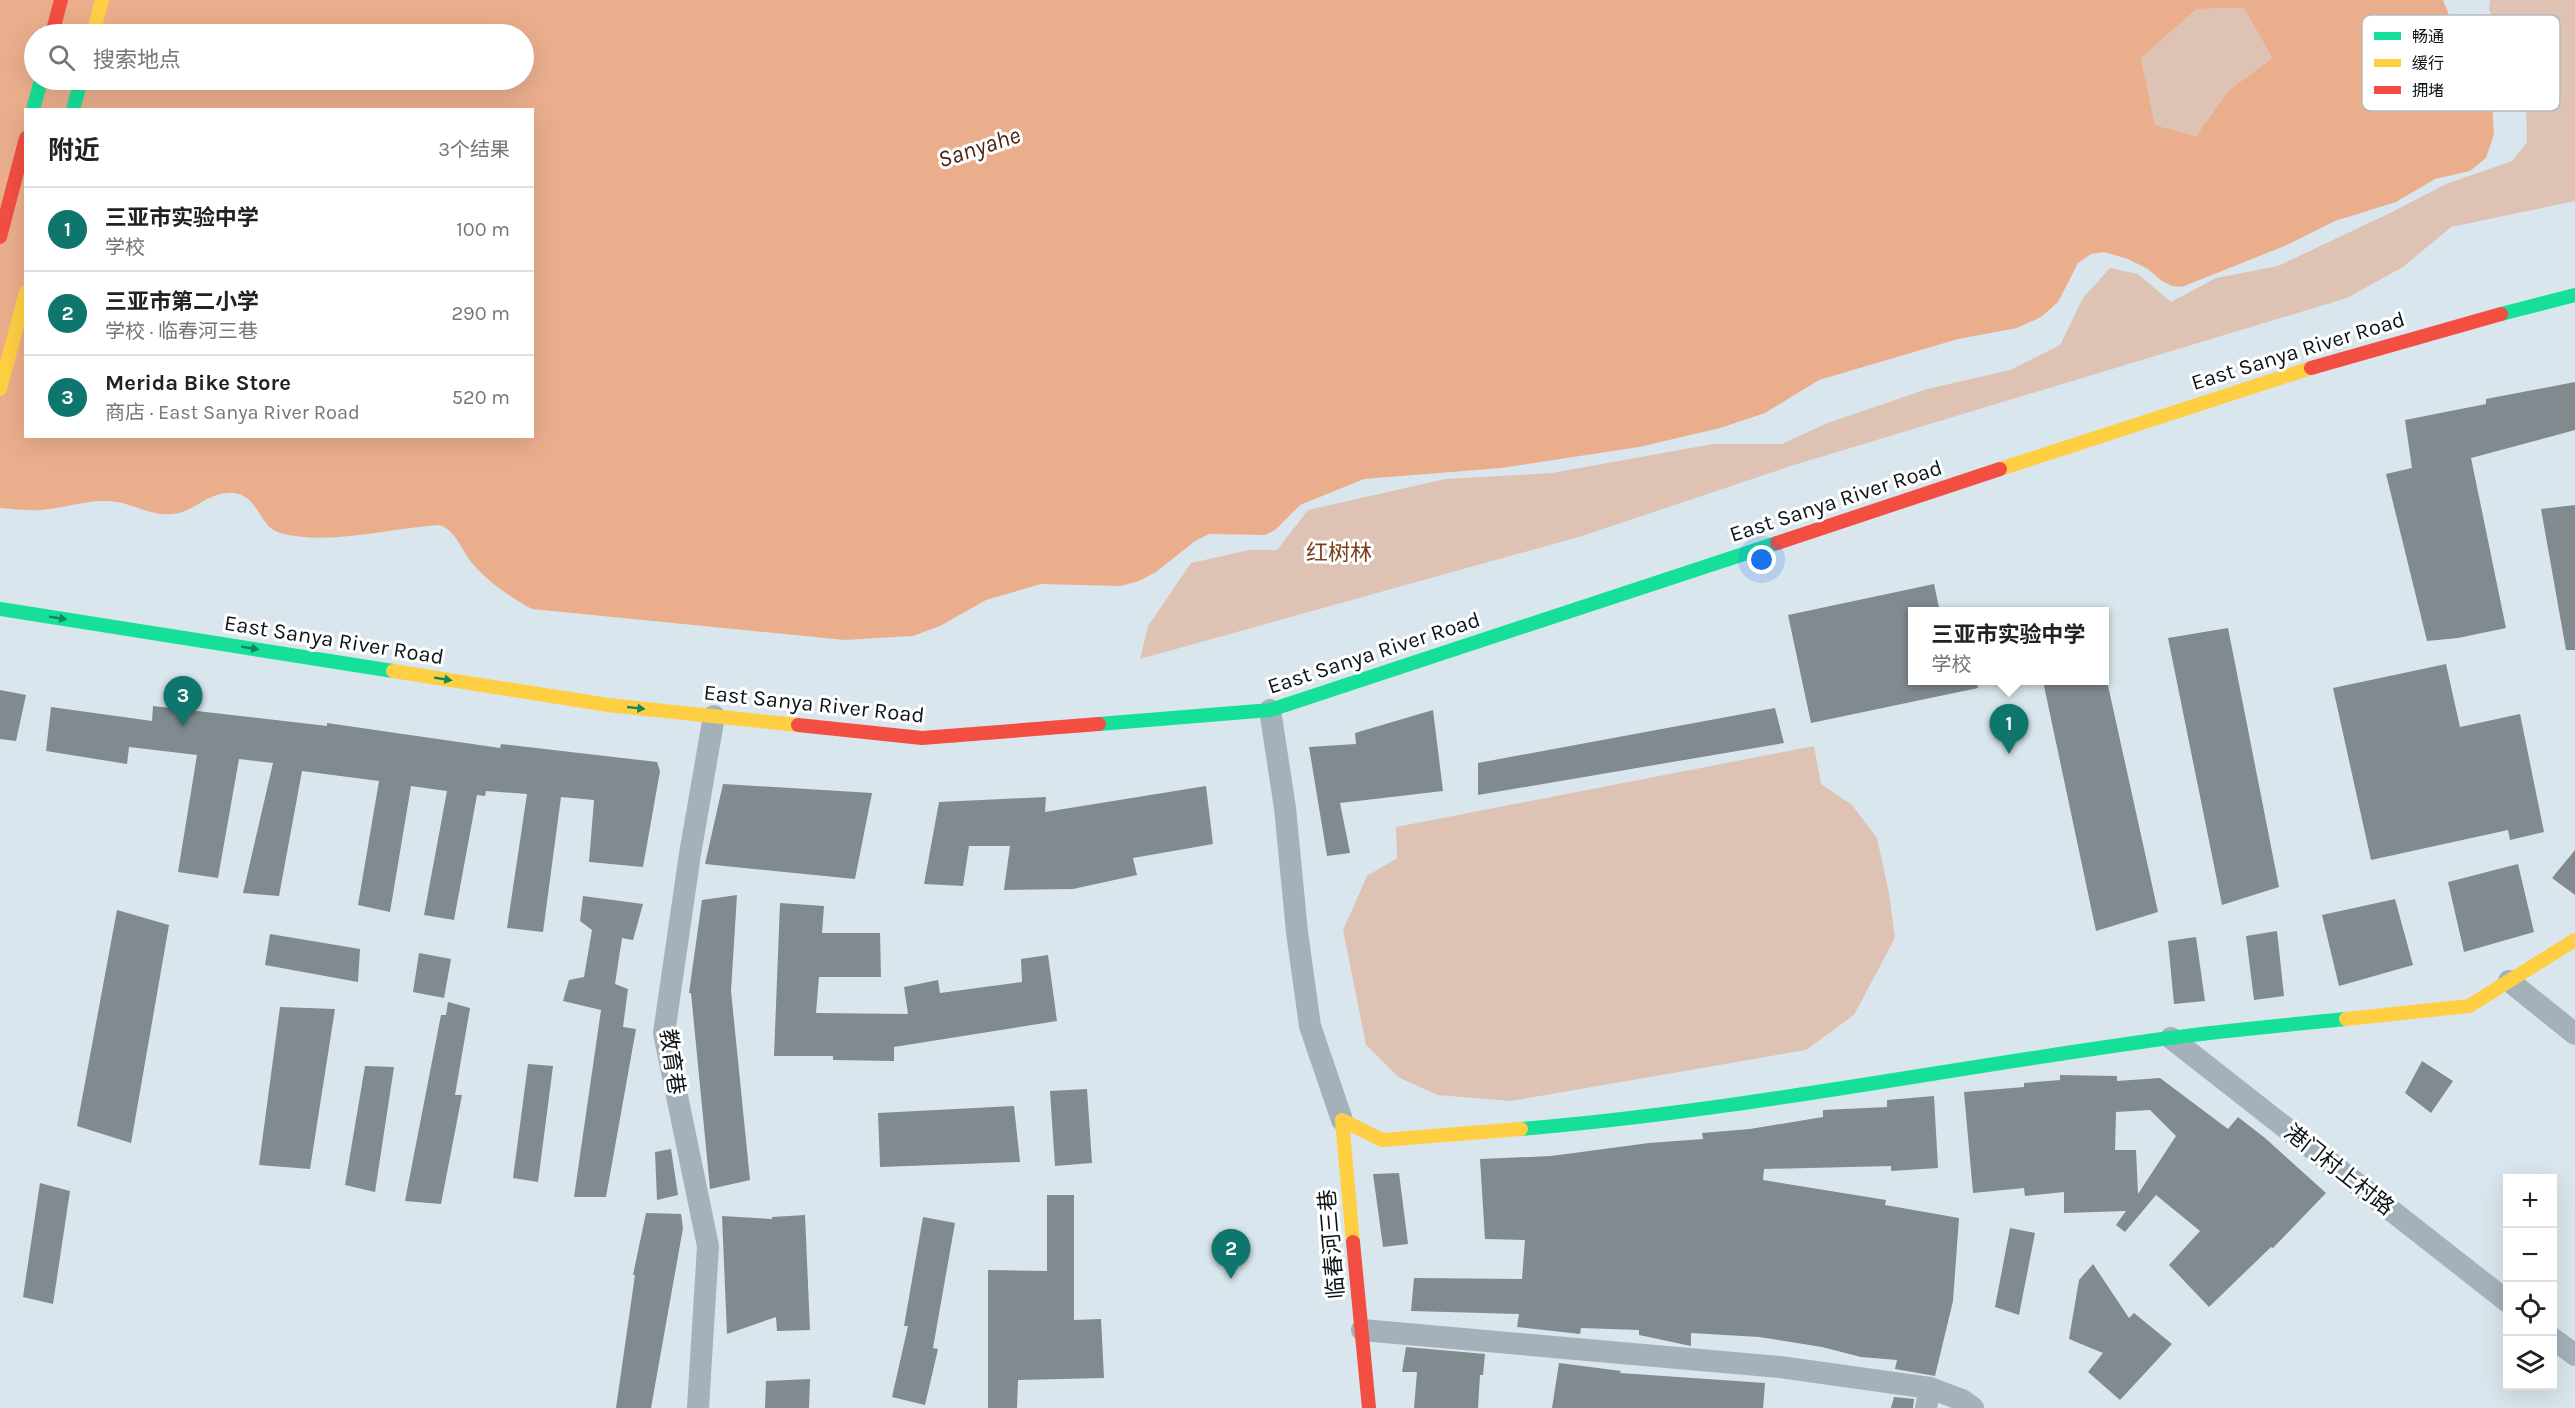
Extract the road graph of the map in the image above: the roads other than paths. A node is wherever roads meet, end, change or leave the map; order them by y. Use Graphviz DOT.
graph roads {
  1 [pos="61,0"];
  2 [pos="102,0"];
  3 [pos="55,24"];
  4 [pos="96,24"];
  5 [pos="38,90"];
  6 [pos="78,90"];
  7 [pos="34,108"];
  8 [pos="74,108"];
  9 [pos="24,146"];
  10 [pos="0,237"];
  11 [pos="2575,295"];
  12 [pos="24,299"];
  13 [pos="0,389"];
  14 [pos="0,609"];
  15 [pos="1270,710"];
  16 [pos="714,716"];
  17 [pos="2574,941"];
  18 [pos="2509,981"];
  19 [pos="2575,1034"];
  20 [pos="2171,1038"];
  21 [pos="1342,1120"];
  22 [pos="2503,1298"];
  23 [pos="1362,1330"];
  24 [pos="2557,1341"];
  25 [pos="2575,1355"];
  26 [pos="1928,1398"];
  27 [pos="698,1408"];
  28 [pos="1369,1408"];
  29 [pos="1973,1408"];
  1 -- 3 [label="street"];
  2 -- 4 [label="street"];
  5 -- 7 [label="street"];
  6 -- 8 [label="street"];
  9 -- 10 [label="street"];
  11 -- 15 [label="street, East Sanya River Road"];
  12 -- 13 [label="street"];
  14 -- 16 [label="street, East Sanya River Road, one-way"];
  15 -- 16 [label="street, East Sanya River Road"];
  15 -- 21 [label="street"];
  16 -- 27 [label="street, 教育巷"];
  17 -- 18 [label="street"];
  18 -- 19 [label="street"];
  18 -- 20 [label="street"];
  20 -- 21 [label="street"];
  20 -- 22 [label="street, 港门村上村路"];
  21 -- 23 [label="street, 临春河三巷"];
  23 -- 26 [label="street"];
  23 -- 28 [label="street, 临春河三巷"];
  24 -- 25 [label="street"];
  26 -- 29 [label="street"];
}
